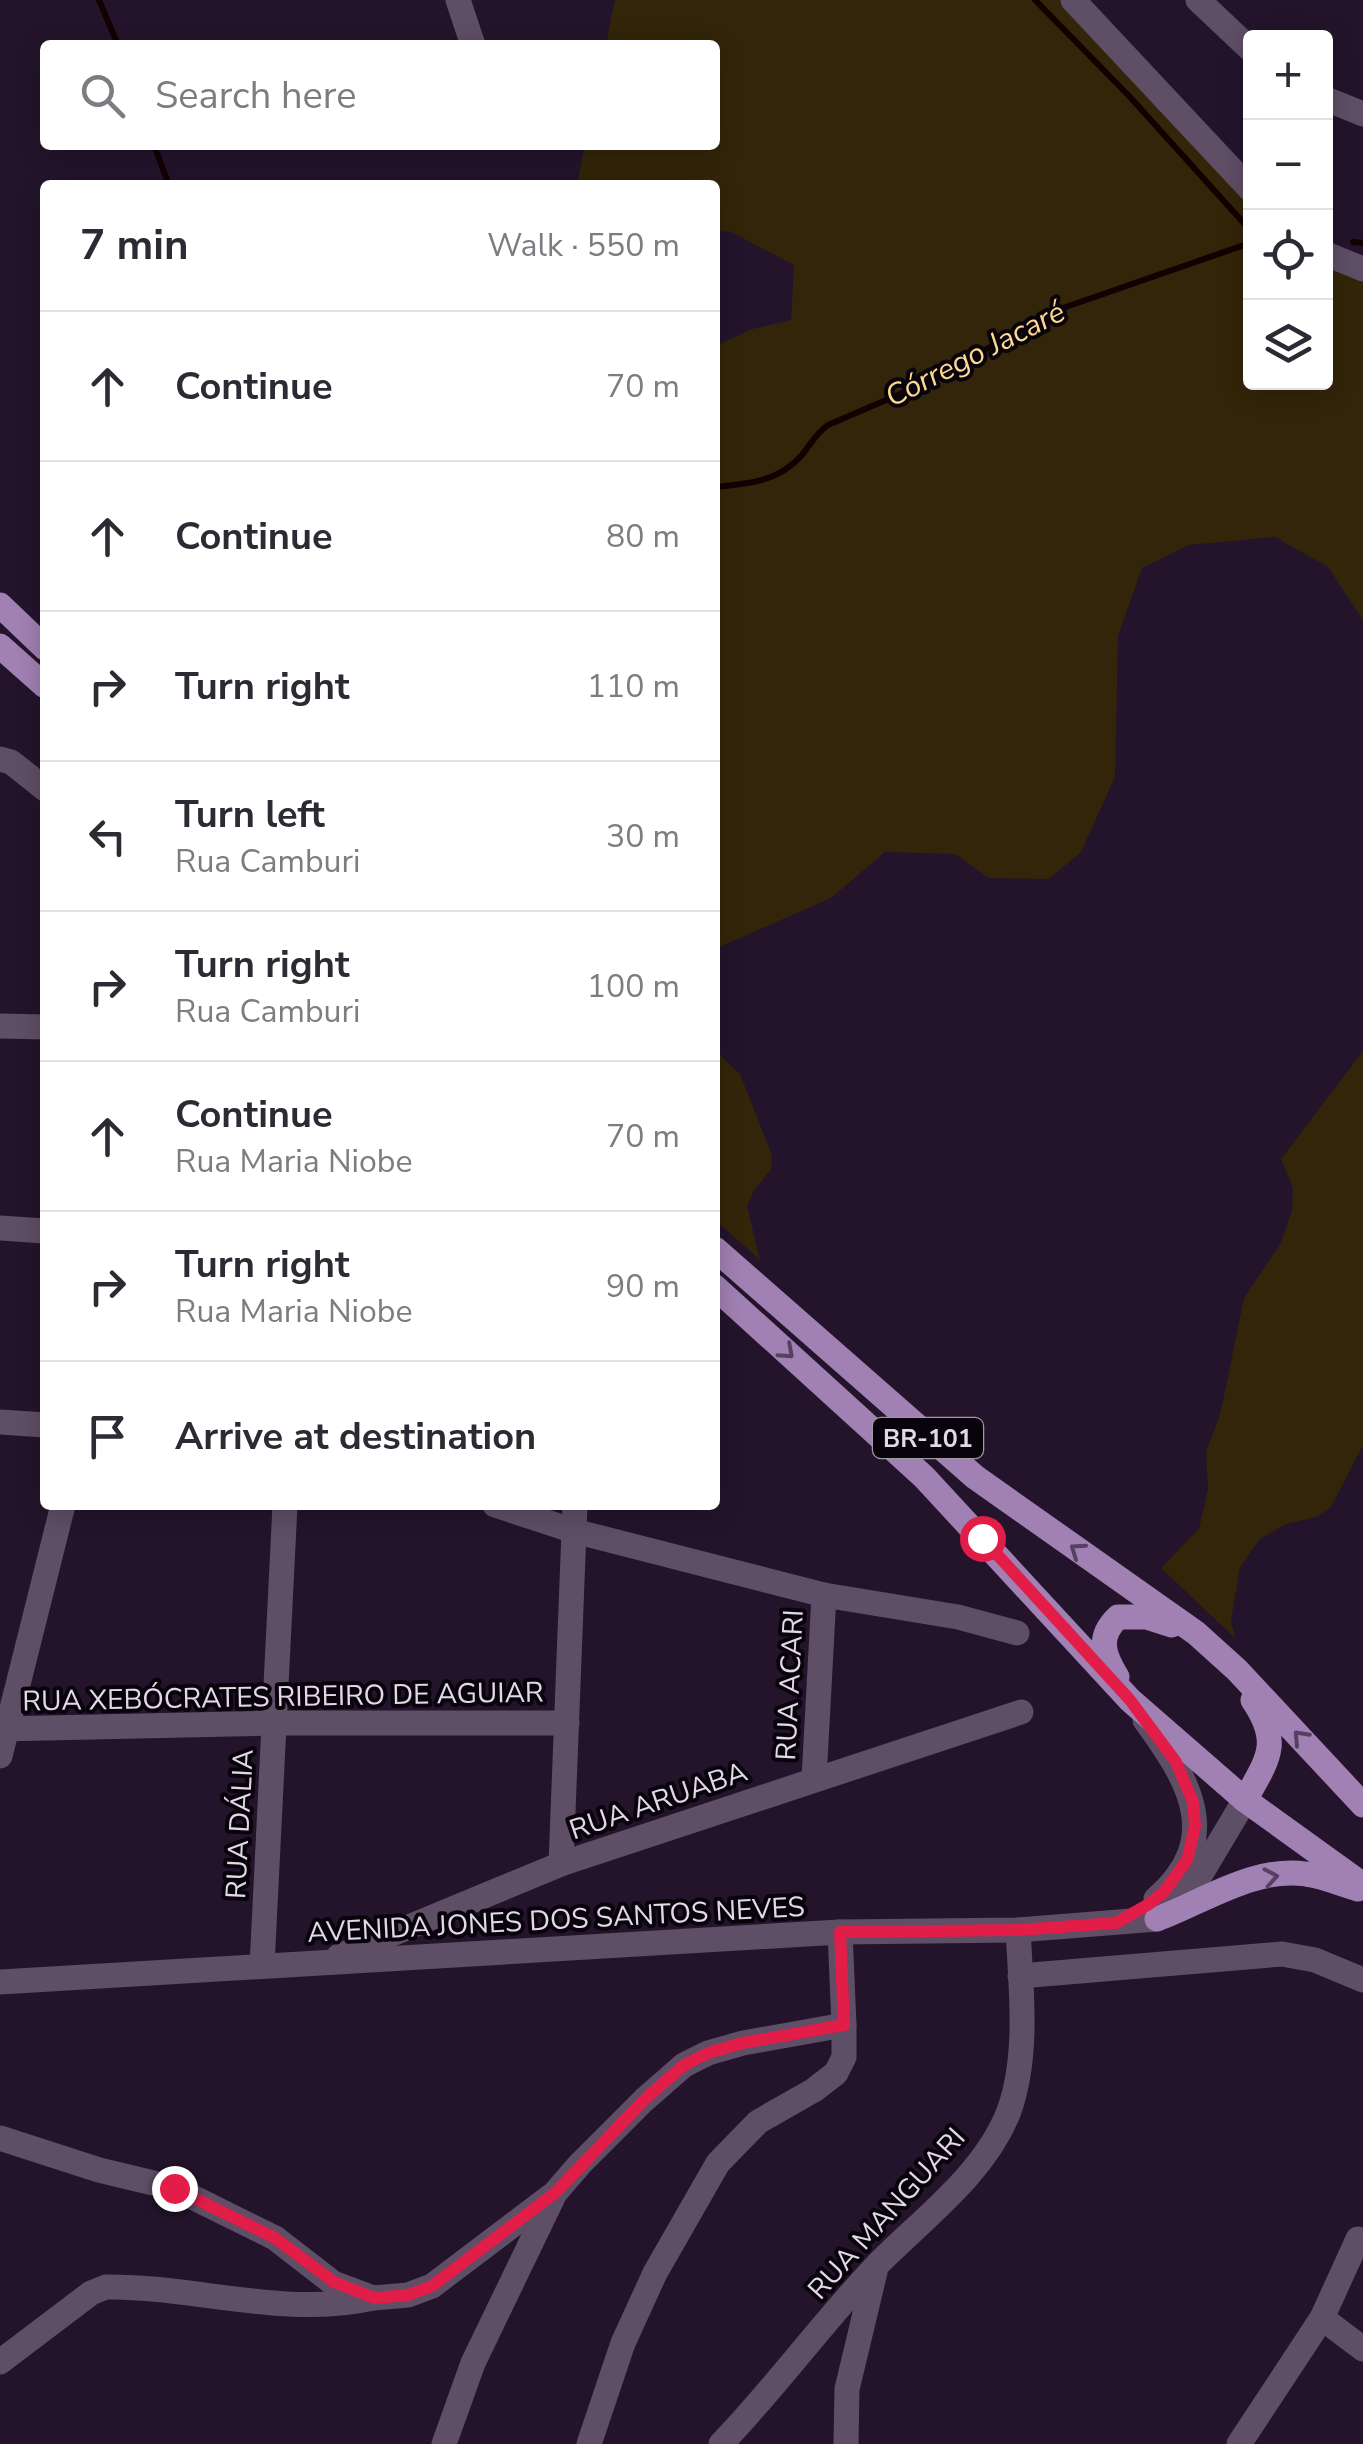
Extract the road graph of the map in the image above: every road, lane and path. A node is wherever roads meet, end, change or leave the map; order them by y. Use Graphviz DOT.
graph roads {
  1 [pos="458,0"];
  2 [pos="1073,0"];
  3 [pos="1198,0"];
  4 [pos="471,40"];
  5 [pos="1243,42"];
  6 [pos="1333,102"];
  7 [pos="1363,114"];
  8 [pos="1243,181"];
  9 [pos="1333,257"];
  10 [pos="1363,268"];
  11 [pos="0,605"];
  12 [pos="40,643"];
  13 [pos="0,646"];
  14 [pos="40,682"];
  15 [pos="0,759"];
  16 [pos="40,784"];
  17 [pos="0,1026"];
  18 [pos="40,1026"];
  19 [pos="0,1228"];
  20 [pos="40,1232"];
  21 [pos="720,1253"];
  22 [pos="720,1291"];
  23 [pos="0,1422"];
  24 [pos="40,1425"];
  25 [pos="63,1510"];
  26 [pos="284,1510"];
  27 [pos="526,1510"];
  28 [pos="575,1518"];
  29 [pos="824,1595"];
  30 [pos="1017,1633"];
  31 [pos="1196,1633"];
  32 [pos="1236,1670"];
  33 [pos="1130,1700"];
  34 [pos="1021,1712"];
  35 [pos="567,1723"];
  36 [pos="274,1724"];
  37 [pos="4,1729"];
  38 [pos="0,1756"];
  39 [pos="814,1778"];
  40 [pos="1245,1800"];
  41 [pos="1363,1805"];
  42 [pos="562,1864"];
  43 [pos="1363,1888"];
  44 [pos="1157,1919"];
  45 [pos="1116,1923"];
  46 [pos="1018,1930"];
  47 [pos="840,1932"];
  48 [pos="321,1964"];
  49 [pos="262,1966"];
  50 [pos="1020,1976"];
  51 [pos="1363,1980"];
  52 [pos="0,1982"];
  53 [pos="844,2025"];
  54 [pos="0,2138"];
  55 [pos="555,2193"];
  56 [pos="1358,2238"];
  57 [pos="876,2267"];
  58 [pos="374,2298"];
  59 [pos="1322,2318"];
  60 [pos="1363,2349"];
  61 [pos="0,2362"];
  62 [pos="444,2444"];
  63 [pos="589,2444"];
  64 [pos="721,2444"];
  65 [pos="846,2444"];
  66 [pos="1239,2444"];
  1 -- 4 [label="street"];
  2 -- 8 [label="street"];
  3 -- 5 [label="street"];
  6 -- 7 [label="street"];
  9 -- 10 [label="street"];
  11 -- 12 [label="main road"];
  13 -- 14 [label="main road"];
  15 -- 16 [label="street"];
  17 -- 18 [label="street"];
  19 -- 20 [label="street"];
  31 -- 21 [label="main road, BR-101, one-way"];
  22 -- 33 [label="main road, BR-101, one-way"];
  23 -- 24 [label="street"];
  25 -- 37 [label="street"];
  26 -- 36 [label="street, RUA DÁLIA"];
  27 -- 28 [label="street"];
  28 -- 29 [label="street"];
  28 -- 35 [label="street"];
  29 -- 30 [label="street"];
  29 -- 39 [label="street, RUA ACARI"];
  31 -- 32 [label="main road, BR-101"];
  31 -- 33 [label="main road"];
  32 -- 40 [label="main road"];
  41 -- 32 [label="main road, BR-101, one-way"];
  33 -- 40 [label="main road, BR-101"];
  33 -- 45 [label="street, AVENIDA JONES DOS SANTOS NEVES"];
  34 -- 39 [label="street, RUA ARUABA"];
  35 -- 36 [label="street, RUA XEBÓCRATES RIBEIRO DE AGUIAR"];
  35 -- 42 [label="street"];
  36 -- 37 [label="street, RUA XEBÓCRATES RIBEIRO DE AGUIAR"];
  36 -- 49 [label="street, RUA DÁLIA"];
  37 -- 38 [label="street"];
  39 -- 42 [label="street, RUA ARUABA"];
  40 -- 43 [label="main road, BR-101"];
  40 -- 44 [label="street"];
  42 -- 48 [label="street, RUA ARUABA"];
  44 -- 43 [label="main road, one-way"];
  44 -- 45 [label="street, AVENIDA JONES DOS SANTOS NEVES"];
  45 -- 46 [label="street, AVENIDA JONES DOS SANTOS NEVES"];
  46 -- 47 [label="street, AVENIDA JONES DOS SANTOS NEVES"];
  46 -- 50 [label="street, RUA MANGUARI"];
  47 -- 48 [label="street, AVENIDA JONES DOS SANTOS NEVES"];
  47 -- 53 [label="street"];
  48 -- 49 [label="street, AVENIDA JONES DOS SANTOS NEVES"];
  49 -- 52 [label="street, AVENIDA JONES DOS SANTOS NEVES"];
  50 -- 51 [label="street"];
  50 -- 57 [label="street, RUA MANGUARI"];
  53 -- 55 [label="street"];
  53 -- 63 [label="street"];
  54 -- 58 [label="street"];
  55 -- 58 [label="street"];
  55 -- 62 [label="street"];
  56 -- 59 [label="street"];
  57 -- 64 [label="street, RUA MANGUARI"];
  57 -- 65 [label="street"];
  58 -- 61 [label="street"];
  59 -- 60 [label="street"];
  59 -- 66 [label="street"];
}
